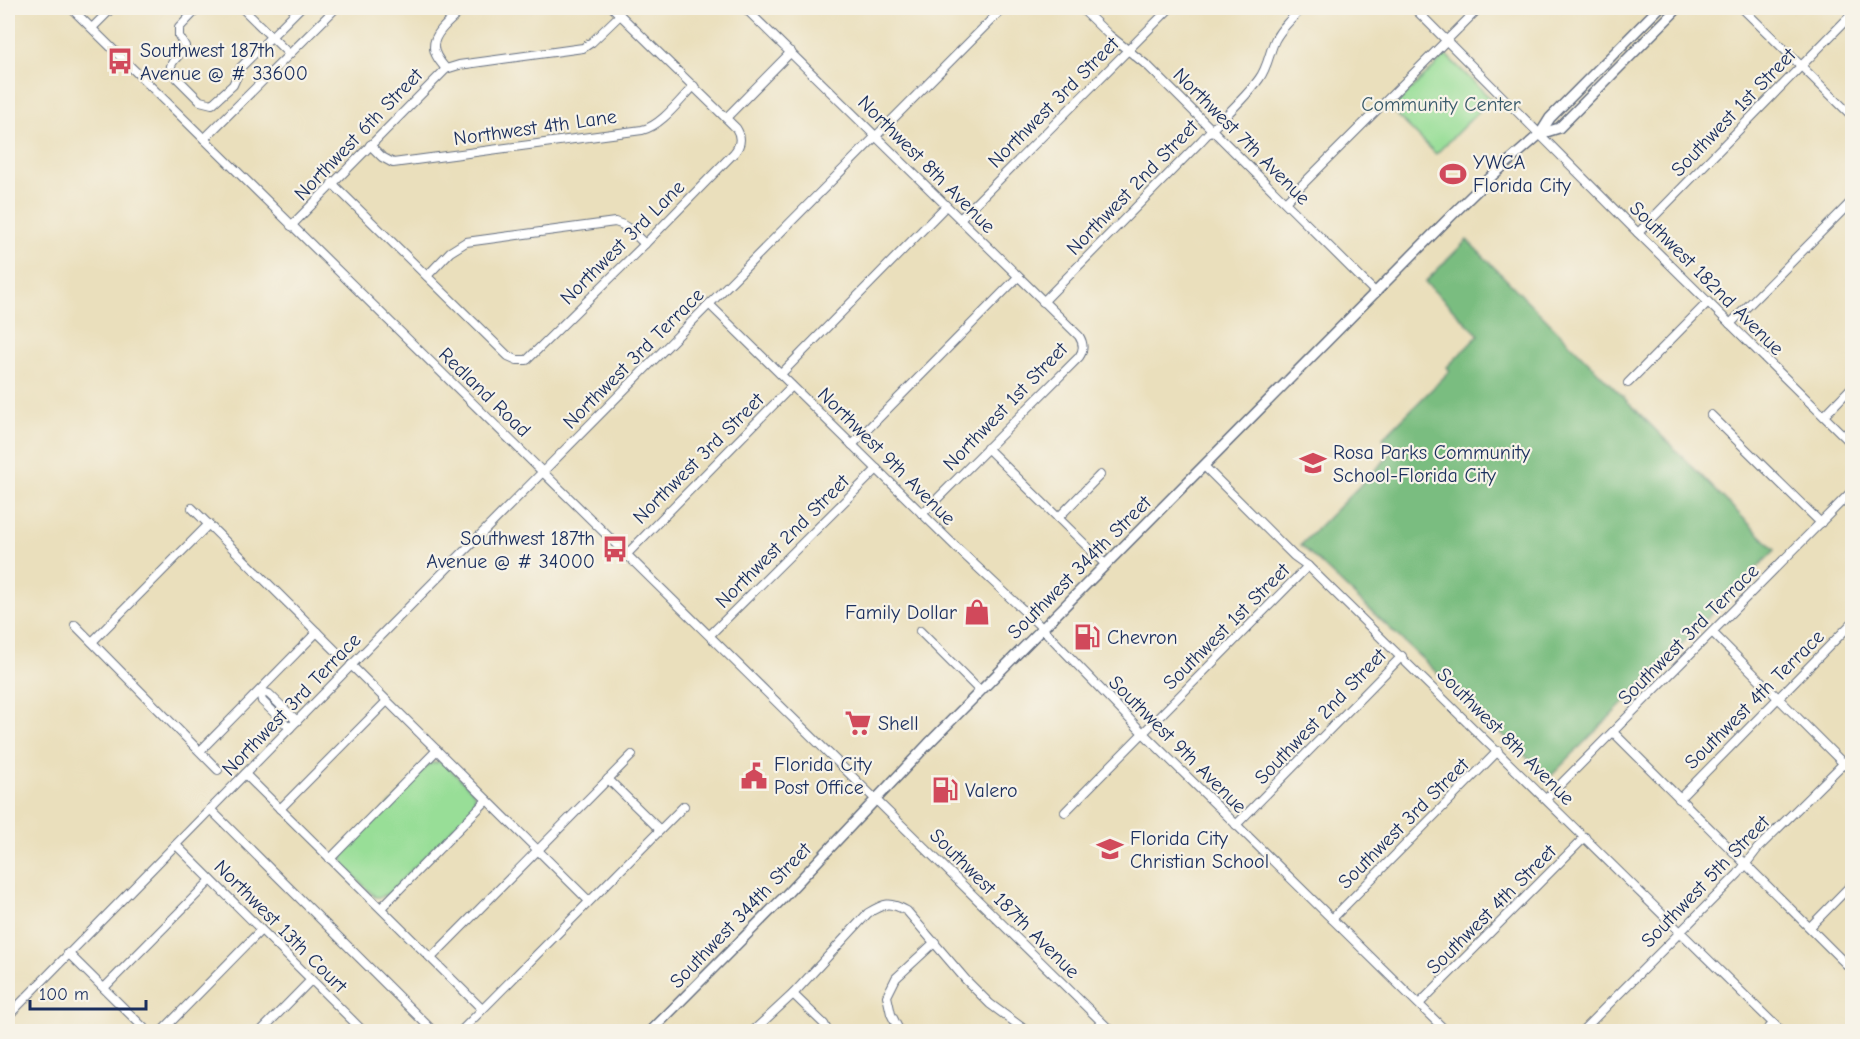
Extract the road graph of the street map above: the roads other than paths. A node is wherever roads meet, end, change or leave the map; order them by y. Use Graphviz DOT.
graph roads {
  1 [pos="71,8"];
  2 [pos="112,8"];
  3 [pos="198,8"];
  4 [pos="242,8"];
  5 [pos="300,8"];
  6 [pos="336,8"];
  7 [pos="464,8"];
  8 [pos="613,8"];
  9 [pos="745,8"];
  10 [pos="1003,8"];
  11 [pos="1081,8"];
  12 [pos="1170,8"];
  13 [pos="1303,8"];
  14 [pos="1414,8"];
  15 [pos="1479,8"];
  16 [pos="1659,8"];
  17 [pos="1678,8"];
  18 [pos="1742,8"];
  19 [pos="1852,14"];
  20 [pos="620,15"];
  21 [pos="92,28"];
  22 [pos="272,37"];
  23 [pos="1447,41"];
  24 [pos="1128,50"];
  25 [pos="791,52"];
  26 [pos="289,54"];
  27 [pos="1802,65"];
  28 [pos="446,69"];
  29 [pos="694,86"];
  30 [pos="1852,116"];
  31 [pos="726,118"];
  32 [pos="1212,129"];
  33 [pos="1540,134"];
  34 [pos="875,136"];
  35 [pos="204,139"];
  36 [pos="370,145"];
  37 [pos="332,183"];
  38 [pos="1852,201"];
  39 [pos="1285,202"];
  40 [pos="946,206"];
  41 [pos="960,219"];
  42 [pos="291,226"];
  43 [pos="1638,233"];
  44 [pos="645,244"];
  45 [pos="427,276"];
  46 [pos="1018,277"];
  47 [pos="1376,292"];
  48 [pos="1043,302"];
  49 [pos="1708,302"];
  50 [pos="709,304"];
  51 [pos="1730,324"];
  52 [pos="1083,345"];
  53 [pos="781,374"];
  54 [pos="1628,383"];
  55 [pos="792,386"];
  56 [pos="1852,387"];
  57 [pos="1711,415"];
  58 [pos="1824,416"];
  59 [pos="1852,444"];
  60 [pos="852,445"];
  61 [pos="987,448"];
  62 [pos="1204,466"];
  63 [pos="877,470"];
  64 [pos="543,472"];
  65 [pos="1100,475"];
  66 [pos="1852,491"];
  67 [pos="192,508"];
  68 [pos="922,514"];
  69 [pos="1058,518"];
  70 [pos="1821,523"];
  71 [pos="208,524"];
  72 [pos="627,554"];
  73 [pos="1106,565"];
  74 [pos="1308,566"];
  75 [pos="1852,623"];
  76 [pos="75,625"];
  77 [pos="1042,629"];
  78 [pos="920,631"];
  79 [pos="317,632"];
  80 [pos="1713,633"];
  81 [pos="710,635"];
  82 [pos="92,642"];
  83 [pos="339,654"];
  84 [pos="1402,656"];
  85 [pos="351,665"];
  86 [pos="260,691"];
  87 [pos="980,692"];
  88 [pos="1779,697"];
  89 [pos="387,701"];
  90 [pos="297,721"];
  91 [pos="290,728"];
  92 [pos="1613,732"];
  93 [pos="1143,733"];
  94 [pos="437,750"];
  95 [pos="200,751"];
  96 [pos="1498,751"];
  97 [pos="632,755"];
  98 [pos="1852,755"];
  99 [pos="1844,764"];
  100 [pos="218,770"];
  101 [pos="1852,772"];
  102 [pos="244,774"];
  103 [pos="608,779"];
  104 [pos="876,799"];
  105 [pos="1546,799"];
  106 [pos="1680,799"];
  107 [pos="487,800"];
  108 [pos="684,806"];
  109 [pos="210,809"];
  110 [pos="280,809"];
  111 [pos="1065,812"];
  112 [pos="1236,825"];
  113 [pos="660,830"];
  114 [pos="1586,837"];
  115 [pos="176,845"];
  116 [pos="538,850"];
  117 [pos="330,859"];
  118 [pos="1745,864"];
  119 [pos="211,880"];
  120 [pos="1852,884"];
  121 [pos="590,901"];
  122 [pos="381,908"];
  123 [pos="1332,919"];
  124 [pos="1810,927"];
  125 [pos="261,930"];
  126 [pos="1681,931"];
  127 [pos="935,942"];
  128 [pos="68,953"];
  129 [pos="431,958"];
  130 [pos="1852,970"];
  131 [pos="312,980"];
  132 [pos="104,988"];
  133 [pos="793,994"];
  134 [pos="1419,1004"];
  135 [pos="482,1009"];
  136 [pos="8,1016"];
  137 [pos="1774,1023"];
  138 [pos="362,1031"];
  139 [pos="148,1032"];
  140 [pos="160,1032"];
  141 [pos="260,1032"];
  142 [pos="434,1032"];
  143 [pos="460,1032"];
  144 [pos="651,1032"];
  145 [pos="752,1032"];
  146 [pos="828,1032"];
  147 [pos="900,1032"];
  148 [pos="1028,1032"];
  149 [pos="1112,1032"];
  150 [pos="1447,1032"];
  151 [pos="1581,1032"];
  152 [pos="1765,1032"];
  153 [pos="1782,1032"];
  1 -- 21 [label="street, Redland Road"];
  2 -- 21 [label="street"];
  3 -- 22 [label="street"];
  4 -- 22 [label="street"];
  5 -- 22 [label="street"];
  6 -- 26 [label="street"];
  7 -- 28 [label="street, Northwest 6th Street"];
  8 -- 20 [label="street"];
  9 -- 25 [label="street, Northwest 8th Avenue"];
  10 -- 34 [label="street, Northwest 3rd Terrace"];
  11 -- 24 [label="street, Northwest 7th Avenue"];
  12 -- 24 [label="street, Northwest 3rd Street"];
  13 -- 32 [label="street, Northwest 2nd Street"];
  14 -- 23 [label="street, Southwest 182nd Avenue"];
  15 -- 23 [label="street"];
  16 -- 33 [label="main road, Southwest 344th Street"];
  17 -- 33 [label="main road, Southwest 344th Street"];
  18 -- 27 [label="street"];
  19 -- 27 [label="street, Southwest 1st Street"];
  20 -- 28 [label="street"];
  20 -- 29 [label="street"];
  21 -- 35 [label="street, Redland Road"];
  22 -- 26 [label="street"];
  23 -- 33 [label="street, Southwest 182nd Avenue"];
  23 -- 39 [label="street"];
  24 -- 32 [label="street, Northwest 7th Avenue"];
  24 -- 41 [label="street, Northwest 3rd Street"];
  25 -- 31 [label="street"];
  25 -- 34 [label="street, Northwest 8th Avenue"];
  26 -- 35 [label="street"];
  27 -- 30 [label="street"];
  27 -- 43 [label="street, Southwest 1st Street"];
  28 -- 36 [label="street, Northwest 6th Street"];
  29 -- 31 [label="street"];
  29 -- 36 [label="street, Northwest 4th Lane"];
  31 -- 44 [label="street, Northwest 3rd Lane"];
  32 -- 39 [label="street, Northwest 7th Avenue"];
  32 -- 48 [label="street, Northwest 2nd Street"];
  33 -- 43 [label="street, Southwest 182nd Avenue"];
  33 -- 47 [label="main road, Southwest 344th Street"];
  34 -- 40 [label="street, Northwest 8th Avenue"];
  34 -- 50 [label="street, Northwest 3rd Terrace"];
  35 -- 42 [label="street, Redland Road"];
  36 -- 37 [label="street, Northwest 6th Street"];
  37 -- 42 [label="street, Northwest 6th Street"];
  37 -- 45 [label="street"];
  38 -- 51 [label="street"];
  39 -- 47 [label="street, Northwest 7th Avenue"];
  40 -- 41 [label="street, Northwest 8th Avenue"];
  40 -- 53 [label="street"];
  41 -- 46 [label="street, Northwest 8th Avenue"];
  42 -- 64 [label="street, Redland Road"];
  43 -- 49 [label="street, Southwest 182nd Avenue"];
  44 -- 45 [label="street"];
  44 -- 45 [label="street, Northwest 3rd Lane"];
  46 -- 48 [label="street, Northwest 8th Avenue"];
  46 -- 60 [label="street, Northwest 2nd Street"];
  47 -- 62 [label="main road, Southwest 344th Street"];
  48 -- 52 [label="street, Northwest 8th Avenue"];
  49 -- 51 [label="street, Southwest 182nd Avenue"];
  49 -- 54 [label="street"];
  50 -- 53 [label="street, Northwest 9th Avenue"];
  50 -- 64 [label="street, Northwest 3rd Terrace"];
  51 -- 58 [label="street, Southwest 182nd Avenue"];
  52 -- 61 [label="street, Northwest 1st Street"];
  53 -- 55 [label="street, Northwest 9th Avenue"];
  55 -- 60 [label="street, Northwest 9th Avenue"];
  55 -- 72 [label="street, Northwest 3rd Street"];
  56 -- 58 [label="street"];
  57 -- 70 [label="street"];
  58 -- 59 [label="street, Southwest 182nd Avenue"];
  60 -- 63 [label="street, Northwest 9th Avenue"];
  61 -- 68 [label="street, Northwest 1st Street"];
  61 -- 69 [label="street"];
  62 -- 73 [label="main road, Southwest 344th Street"];
  62 -- 74 [label="street, Southwest 8th Avenue"];
  63 -- 68 [label="street, Northwest 9th Avenue"];
  63 -- 81 [label="street, Northwest 2nd Street"];
  64 -- 72 [label="street, Redland Road"];
  64 -- 85 [label="street, Northwest 3rd Terrace"];
  65 -- 69 [label="street"];
  66 -- 70 [label="street, Southwest 3rd Terrace"];
  67 -- 71 [label="street"];
  68 -- 77 [label="street, Northwest 9th Avenue"];
  69 -- 73 [label="street"];
  70 -- 80 [label="street, Southwest 3rd Terrace"];
  71 -- 79 [label="street"];
  71 -- 82 [label="street"];
  72 -- 81 [label="street, Redland Road"];
  73 -- 77 [label="main road, Southwest 344th Street"];
  74 -- 84 [label="street, Southwest 8th Avenue"];
  74 -- 93 [label="street, Southwest 1st Street"];
  75 -- 88 [label="street, Southwest 4th Terrace"];
  76 -- 82 [label="street"];
  77 -- 87 [label="main road, Southwest 344th Street"];
  77 -- 93 [label="street, Southwest 9th Avenue"];
  78 -- 87 [label="street"];
  79 -- 83 [label="street"];
  79 -- 86 [label="street"];
  80 -- 88 [label="street"];
  80 -- 92 [label="street, Southwest 3rd Terrace"];
  81 -- 104 [label="street, Redland Road"];
  82 -- 95 [label="street"];
  84 -- 96 [label="street, Southwest 8th Avenue"];
  84 -- 112 [label="street, Southwest 2nd Street"];
  85 -- 89 [label="street"];
  85 -- 90 [label="street, Northwest 3rd Terrace"];
  86 -- 90 [label="street"];
  86 -- 91 [label="street"];
  86 -- 95 [label="street"];
  87 -- 104 [label="main road, Southwest 344th Street"];
  88 -- 99 [label="street"];
  88 -- 106 [label="street, Southwest 4th Terrace"];
  89 -- 94 [label="street"];
  89 -- 110 [label="street"];
  90 -- 91 [label="street, Northwest 3rd Terrace"];
  91 -- 102 [label="street, Northwest 3rd Terrace"];
  92 -- 105 [label="street, Southwest 3rd Terrace"];
  92 -- 106 [label="street"];
  93 -- 111 [label="street, Southwest 1st Street"];
  93 -- 112 [label="street, Southwest 9th Avenue"];
  94 -- 107 [label="street"];
  94 -- 117 [label="street"];
  95 -- 100 [label="street"];
  96 -- 105 [label="street, Southwest 8th Avenue"];
  96 -- 123 [label="street, Southwest 3rd Street"];
  97 -- 103 [label="street"];
  98 -- 99 [label="street, Southwest 5th Street"];
  99 -- 101 [label="street"];
  99 -- 118 [label="street, Southwest 5th Street"];
  102 -- 109 [label="street, Northwest 3rd Terrace"];
  102 -- 110 [label="street"];
  103 -- 113 [label="street"];
  103 -- 116 [label="street"];
  104 -- 144 [label="main road, Southwest 344th Street"];
  104 -- 149 [label="street, Southwest 187th Avenue"];
  105 -- 114 [label="street, Southwest 8th Avenue"];
  106 -- 118 [label="street"];
  107 -- 116 [label="street"];
  107 -- 122 [label="street"];
  108 -- 113 [label="street"];
  109 -- 115 [label="street, Northwest 3rd Terrace"];
  109 -- 142 [label="street"];
  110 -- 117 [label="street"];
  112 -- 123 [label="street, Southwest 9th Avenue"];
  113 -- 121 [label="street"];
  114 -- 126 [label="street, Southwest 8th Avenue"];
  114 -- 134 [label="street, Southwest 4th Street"];
  115 -- 119 [label="street, Northwest 13th Court"];
  115 -- 128 [label="street, Northwest 3rd Terrace"];
  116 -- 121 [label="street"];
  116 -- 129 [label="street"];
  117 -- 122 [label="street"];
  118 -- 124 [label="street"];
  118 -- 126 [label="street, Southwest 5th Street"];
  119 -- 125 [label="street, Northwest 13th Court"];
  119 -- 132 [label="street"];
  120 -- 124 [label="street"];
  121 -- 135 [label="street"];
  122 -- 129 [label="street"];
  123 -- 134 [label="street, Southwest 9th Avenue"];
  124 -- 130 [label="street"];
  125 -- 131 [label="street, Northwest 13th Court"];
  125 -- 140 [label="street"];
  126 -- 137 [label="street, Southwest 8th Avenue"];
  126 -- 151 [label="street, Southwest 5th Street"];
  127 -- 133 [label="street"];
  127 -- 147 [label="street"];
  127 -- 148 [label="street"];
  128 -- 132 [label="street"];
  128 -- 136 [label="street, Northwest 3rd Terrace"];
  129 -- 135 [label="street"];
  131 -- 138 [label="street, Northwest 13th Court"];
  131 -- 141 [label="street"];
  132 -- 139 [label="street"];
  133 -- 145 [label="street"];
  133 -- 146 [label="street"];
  134 -- 150 [label="street, Southwest 9th Avenue"];
  135 -- 143 [label="street"];
  137 -- 152 [label="street"];
  137 -- 153 [label="street, Southwest 8th Avenue"];
}
